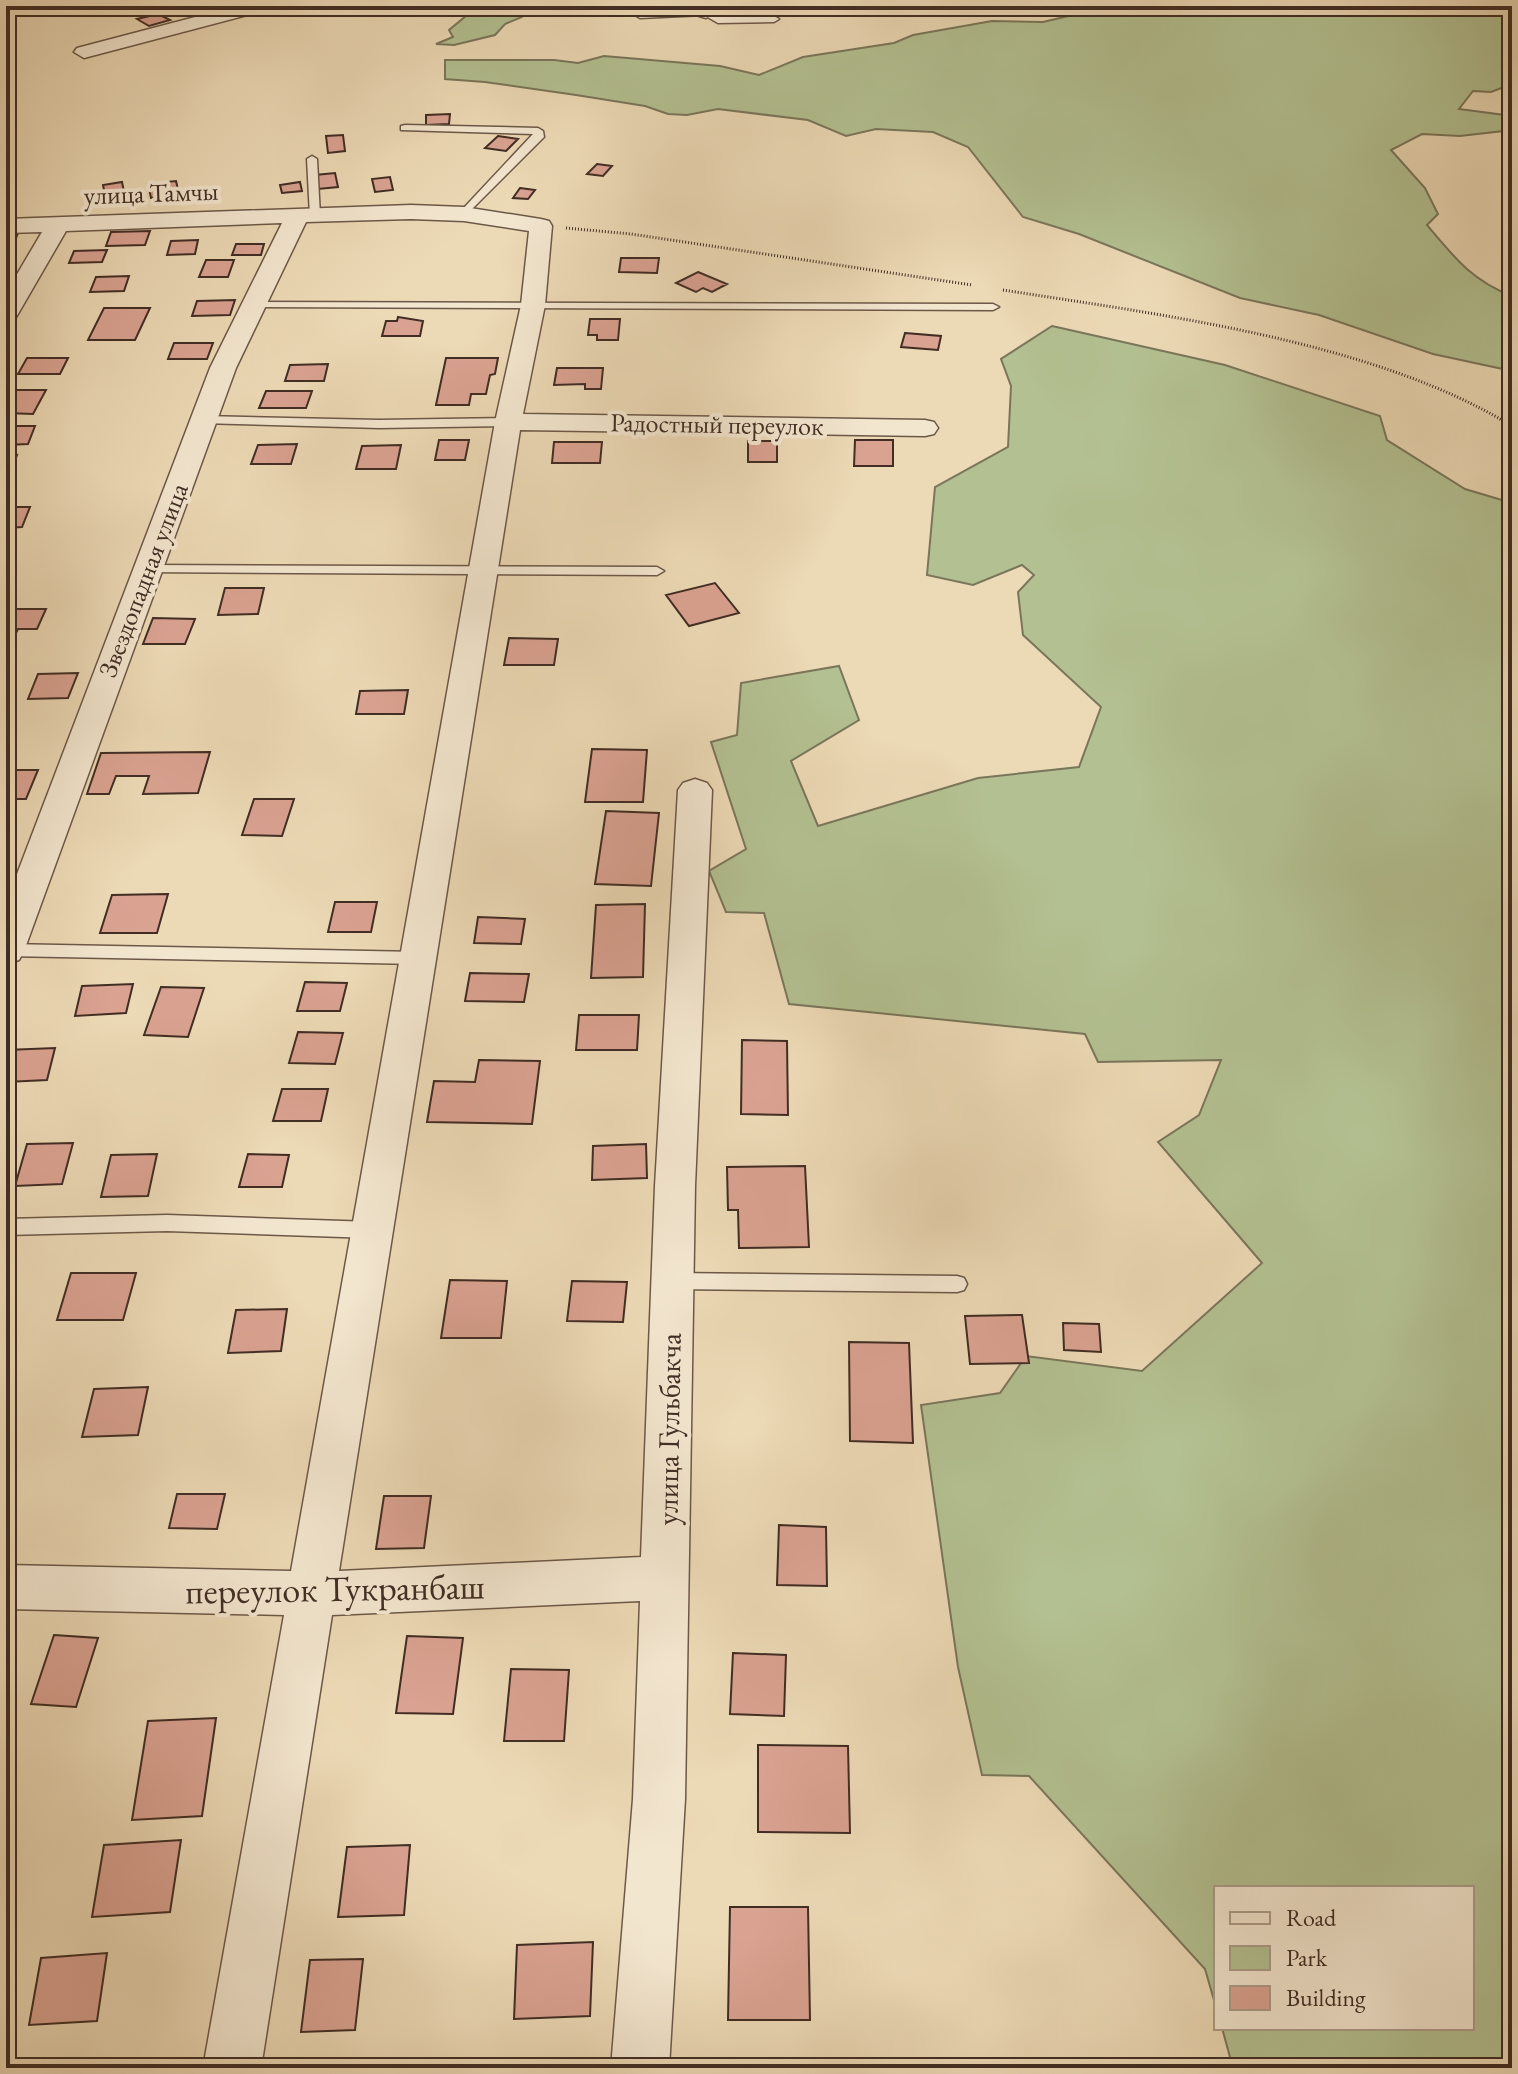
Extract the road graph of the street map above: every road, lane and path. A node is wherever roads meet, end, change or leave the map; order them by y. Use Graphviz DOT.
graph roads {
  1 [pos="259,6"];
  2 [pos="706,9"];
  3 [pos="640,15"];
  4 [pos="774,19"];
  5 [pos="84,52"];
  6 [pos="405,128"];
  7 [pos="312,159"];
  8 [pos="464,214"];
  9 [pos="306,217"];
  10 [pos="58,224"];
  11 [pos="6,226"];
  12 [pos="541,226"];
  13 [pos="13,288"];
  14 [pos="995,289"];
  15 [pos="256,304"];
  16 [pos="533,305"];
  17 [pos="993,307"];
  18 [pos="6,314"];
  19 [pos="203,420"];
  20 [pos="508,422"];
  21 [pos="1512,426"];
  22 [pos="925,428"];
  23 [pos="146,569"];
  24 [pos="483,570"];
  25 [pos="657,571"];
  26 [pos="695,790"];
  27 [pos="6,951"];
  28 [pos="418,958"];
  29 [pos="6,1227"];
  30 [pos="372,1230"];
  31 [pos="672,1281"];
  32 [pos="957,1284"];
  33 [pos="665,1578"];
  34 [pos="6,1587"];
  35 [pos="311,1594"];
  36 [pos="232,2068"];
  37 [pos="640,2068"];
  1 -- 5 [label="street"];
  2 -- 3 [label="lane"];
  2 -- 4 [label="lane"];
  6 -- 8 [label="lane"];
  7 -- 9 [label="lane"];
  8 -- 9 [label="street, улица Тамчы"];
  8 -- 12 [label="street, улица Тамчы"];
  9 -- 10 [label="street, улица Тамчы"];
  9 -- 15 [label="street, Звездопадная улица"];
  10 -- 11 [label="street, улица Тамчы"];
  10 -- 13 [label="street"];
  12 -- 14 [label="path"];
  12 -- 16 [label="street"];
  13 -- 18 [label="street"];
  14 -- 17 [label="path"];
  14 -- 21 [label="path"];
  15 -- 16 [label="lane"];
  15 -- 19 [label="street, Звездопадная улица"];
  16 -- 17 [label="lane"];
  16 -- 20 [label="street"];
  19 -- 20 [label="lane"];
  19 -- 23 [label="street, Звездопадная улица"];
  20 -- 22 [label="street, Радостный переулок"];
  20 -- 24 [label="street"];
  23 -- 24 [label="lane"];
  23 -- 27 [label="street, Звездопадная улица"];
  24 -- 25 [label="lane"];
  24 -- 28 [label="street"];
  26 -- 31 [label="street, улица Гульбакча"];
  27 -- 28 [label="lane"];
  28 -- 30 [label="street"];
  29 -- 30 [label="lane"];
  30 -- 35 [label="street"];
  31 -- 32 [label="lane"];
  31 -- 33 [label="street, улица Гульбакча"];
  33 -- 35 [label="street, переулок Тукранбаш"];
  33 -- 37 [label="street, улица Гульбакча"];
  34 -- 35 [label="street, переулок Тукранбаш"];
  35 -- 36 [label="street"];
}
